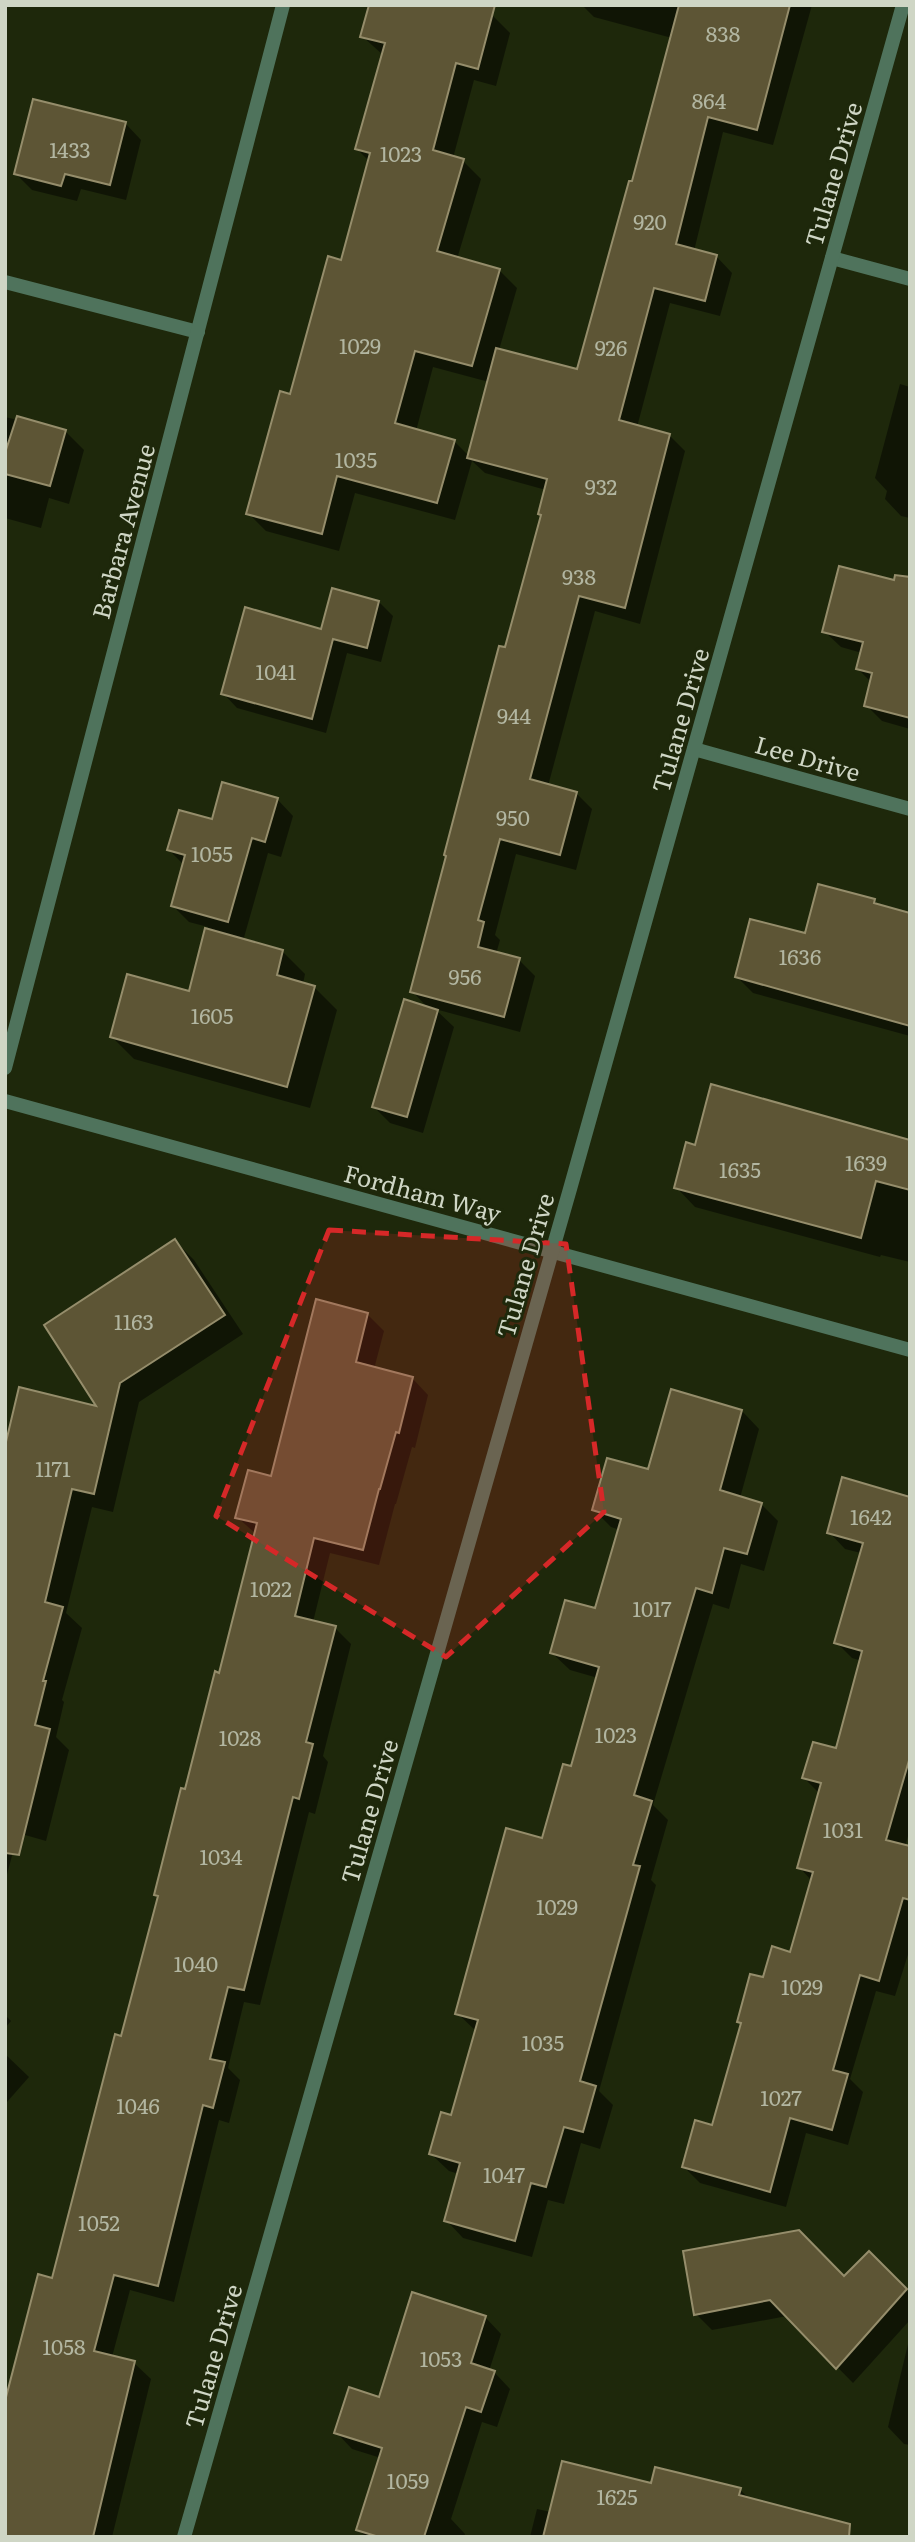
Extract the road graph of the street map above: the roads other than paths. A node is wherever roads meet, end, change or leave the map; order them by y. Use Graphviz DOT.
graph roads {
  1 [pos="283,5"];
  2 [pos="903,5"];
  3 [pos="832,258"];
  4 [pos="910,279"];
  5 [pos="5,282"];
  6 [pos="198,332"];
  7 [pos="694,749"];
  8 [pos="910,809"];
  9 [pos="5,1069"];
  10 [pos="5,1101"];
  11 [pos="552,1251"];
  12 [pos="910,1350"];
  13 [pos="184,2537"];
  1 -- 6 [label="street, Barbara Avenue"];
  2 -- 3 [label="street, Tulane Drive"];
  3 -- 4 [label="street"];
  3 -- 7 [label="street, Tulane Drive"];
  5 -- 6 [label="street"];
  6 -- 9 [label="street, Barbara Avenue"];
  7 -- 8 [label="street, Lee Drive"];
  7 -- 11 [label="street, Tulane Drive"];
  10 -- 11 [label="street, Fordham Way"];
  11 -- 12 [label="street, Fordham Way"];
  11 -- 13 [label="street, Tulane Drive"];
}
